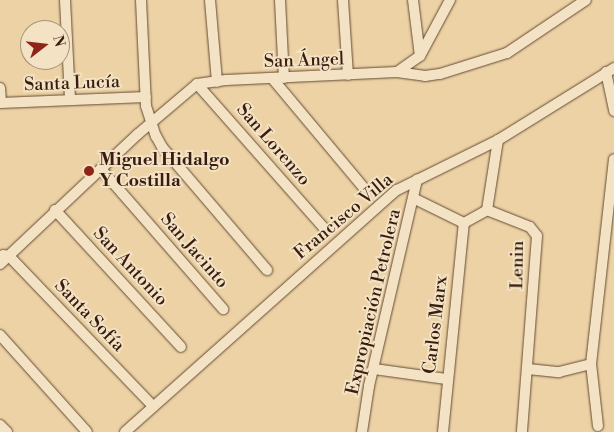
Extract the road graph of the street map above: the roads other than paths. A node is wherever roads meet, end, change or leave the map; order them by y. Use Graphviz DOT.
graph roads {
  1 [pos="65,0"];
  2 [pos="141,0"];
  3 [pos="210,0"];
  4 [pos="280,0"];
  5 [pos="343,0"];
  6 [pos="413,0"];
  7 [pos="450,0"];
  8 [pos="586,0"];
  9 [pos="420,56"];
  10 [pos="610,70"];
  11 [pos="397,72"];
  12 [pos="348,75"];
  13 [pos="272,78"];
  14 [pos="284,78"];
  15 [pos="217,82"];
  16 [pos="197,84"];
  17 [pos="0,88"];
  18 [pos="146,97"];
  19 [pos="70,100"];
  20 [pos="0,103"];
  21 [pos="614,111"];
  22 [pos="152,124"];
  23 [pos="498,140"];
  24 [pos="614,159"];
  25 [pos="101,169"];
  26 [pos="417,179"];
  27 [pos="364,188"];
  28 [pos="415,199"];
  29 [pos="55,210"];
  30 [pos="487,210"];
  31 [pos="464,223"];
  32 [pos="324,228"];
  33 [pos="4,255"];
  34 [pos="0,264"];
  35 [pos="267,270"];
  36 [pos="223,309"];
  37 [pos="0,335"];
  38 [pos="181,347"];
  39 [pos="591,364"];
  40 [pos="374,368"];
  41 [pos="528,369"];
  42 [pos="446,378"];
  43 [pos="152,406"];
  44 [pos="0,425"];
  45 [pos="598,426"];
  46 [pos="7,432"];
  47 [pos="87,432"];
  48 [pos="125,432"];
  49 [pos="362,432"];
  50 [pos="443,432"];
  51 [pos="522,432"];
  1 -- 19 [label="street"];
  2 -- 18 [label="street"];
  3 -- 15 [label="street"];
  4 -- 14 [label="street"];
  5 -- 12 [label="street"];
  6 -- 9 [label="street"];
  7 -- 9 [label="street"];
  8 -- 11 [label="street, San Ángel"];
  9 -- 11 [label="street"];
  10 -- 21 [label="street"];
  10 -- 23 [label="street, Francisco Villa"];
  11 -- 12 [label="street, San Ángel"];
  12 -- 14 [label="street, San Ángel"];
  13 -- 14 [label="street, San Ángel"];
  13 -- 15 [label="street, San Ángel"];
  13 -- 27 [label="street"];
  15 -- 16 [label="street, San Ángel"];
  16 -- 22 [label="street"];
  16 -- 32 [label="street, San Lorenzo"];
  17 -- 20 [label="street"];
  18 -- 19 [label="street, Santa Lucía"];
  18 -- 22 [label="street"];
  19 -- 20 [label="street, Santa Lucía"];
  22 -- 25 [label="street"];
  22 -- 35 [label="street"];
  23 -- 26 [label="street, Francisco Villa"];
  23 -- 30 [label="street"];
  24 -- 39 [label="street"];
  25 -- 29 [label="street"];
  25 -- 36 [label="street, San Jacinto"];
  26 -- 28 [label="street, Expropiación Petrolera"];
  26 -- 43 [label="street, Francisco Villa"];
  28 -- 31 [label="street"];
  28 -- 40 [label="street, Expropiación Petrolera"];
  29 -- 33 [label="street"];
  29 -- 38 [label="street, San Antonio"];
  30 -- 31 [label="street"];
  30 -- 41 [label="street, Lenin"];
  31 -- 42 [label="street, Carlos Marx"];
  33 -- 34 [label="street"];
  33 -- 43 [label="street, Santa Sofía"];
  37 -- 47 [label="street"];
  39 -- 41 [label="street"];
  39 -- 45 [label="street"];
  40 -- 42 [label="street"];
  40 -- 49 [label="street, Expropiación Petrolera"];
  41 -- 51 [label="street, Lenin"];
  42 -- 50 [label="street, Carlos Marx"];
  43 -- 48 [label="street, Francisco Villa"];
  44 -- 46 [label="street"];
}
